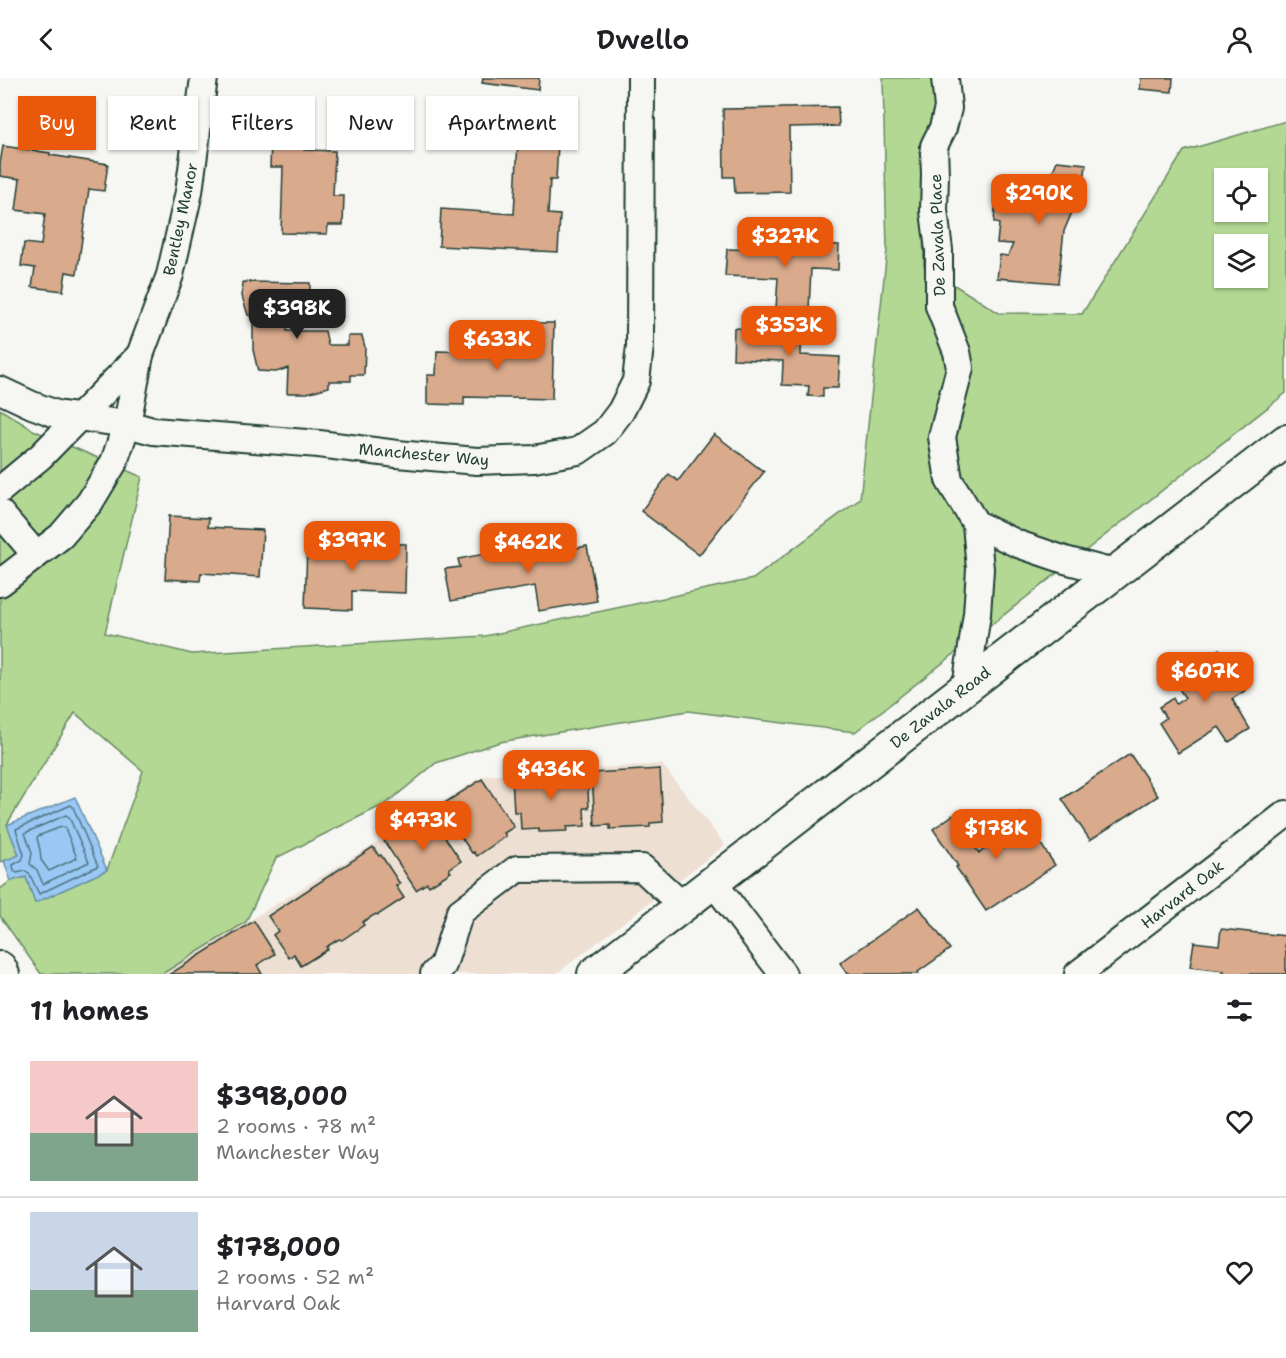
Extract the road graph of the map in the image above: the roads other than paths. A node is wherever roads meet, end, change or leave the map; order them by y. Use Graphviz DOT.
graph roads {
  1 [pos="204,78"];
  2 [pos="640,78"];
  3 [pos="945,78"];
  4 [pos="140,355"];
  5 [pos="0,390"];
  6 [pos="78,417"];
  7 [pos="128,424"];
  8 [pos="1286,441"];
  9 [pos="0,490"];
  10 [pos="0,513"];
  11 [pos="976,525"];
  12 [pos="36,555"];
  13 [pos="1114,573"];
  14 [pos="0,583"];
  15 [pos="966,687"];
  16 [pos="1286,814"];
  17 [pos="713,882"];
  18 [pos="683,906"];
  19 [pos="0,968"];
  20 [pos="3,974"];
  21 [pos="434,974"];
  22 [pos="594,974"];
  23 [pos="783,974"];
  24 [pos="1078,974"];
  1 -- 4 [label="street, Bentley Manor"];
  2 -- 7 [label="street, Manchester Way"];
  3 -- 11 [label="street, De Zavala Place"];
  4 -- 6 [label="street, Bentley Manor"];
  4 -- 7 [label="street, Bentley Manor"];
  5 -- 6 [label="street, Manchester Way"];
  6 -- 7 [label="street, Manchester Way"];
  6 -- 9 [label="street, Bentley Manor"];
  7 -- 12 [label="street, Bentley Manor"];
  8 -- 13 [label="main road, De Zavala Road"];
  10 -- 12 [label="street"];
  11 -- 13 [label="street"];
  11 -- 15 [label="street, De Zavala Place"];
  12 -- 14 [label="street, Bentley Manor"];
  13 -- 15 [label="main road, De Zavala Road"];
  15 -- 17 [label="main road, De Zavala Road"];
  16 -- 24 [label="street, Harvard Oak"];
  17 -- 18 [label="main road, De Zavala Road"];
  17 -- 23 [label="street"];
  18 -- 21 [label="street"];
  18 -- 22 [label="main road, De Zavala Road"];
  19 -- 20 [label="main road"];
}
